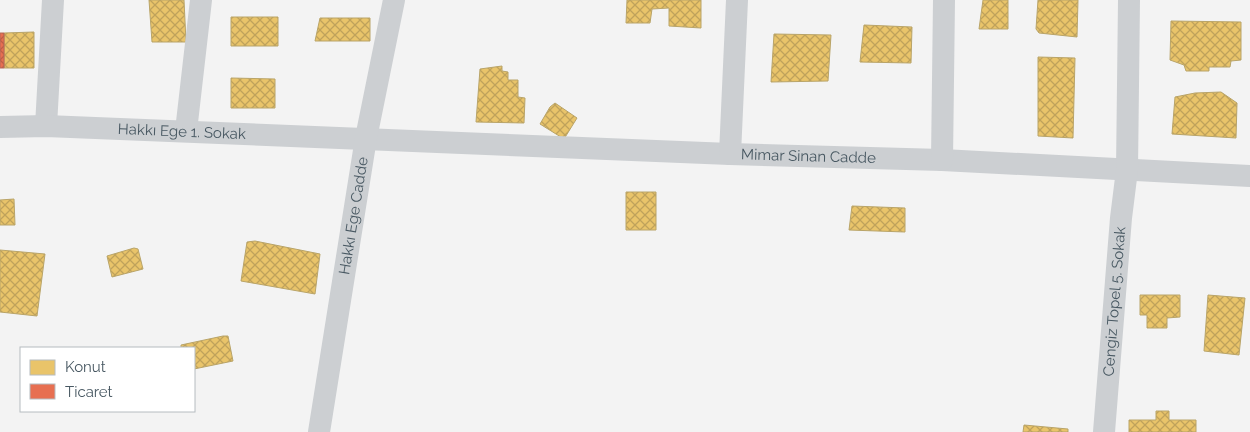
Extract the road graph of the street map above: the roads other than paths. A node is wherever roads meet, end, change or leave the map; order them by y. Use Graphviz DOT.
graph roads {
  1 [pos="52,0"];
  2 [pos="201,0"];
  3 [pos="394,0"];
  4 [pos="737,0"];
  5 [pos="944,0"];
  6 [pos="1129,0"];
  7 [pos="46,126"];
  8 [pos="0,127"];
  9 [pos="186,131"];
  10 [pos="366,138"];
  11 [pos="730,154"];
  12 [pos="942,160"];
  13 [pos="1127,170"];
  14 [pos="1250,176"];
  15 [pos="319,432"];
  16 [pos="1104,432"];
  1 -- 7 [label="street"];
  2 -- 9 [label="street"];
  3 -- 10 [label="street, Hakkı Ege Cadde"];
  4 -- 11 [label="street"];
  5 -- 12 [label="street"];
  6 -- 13 [label="street, Cengiz Topel 5. Sokak"];
  7 -- 8 [label="street, Hakkı Ege 1. Sokak"];
  7 -- 9 [label="street, Hakkı Ege 1. Sokak"];
  9 -- 10 [label="street, Hakkı Ege 1. Sokak"];
  10 -- 11 [label="street, Mimar Sinan Cadde"];
  10 -- 15 [label="street, Hakkı Ege Cadde"];
  11 -- 12 [label="street, Mimar Sinan Cadde"];
  12 -- 13 [label="street, Mimar Sinan Cadde"];
  13 -- 14 [label="street, Mimar Sinan Cadde"];
  13 -- 16 [label="street, Cengiz Topel 5. Sokak"];
}
